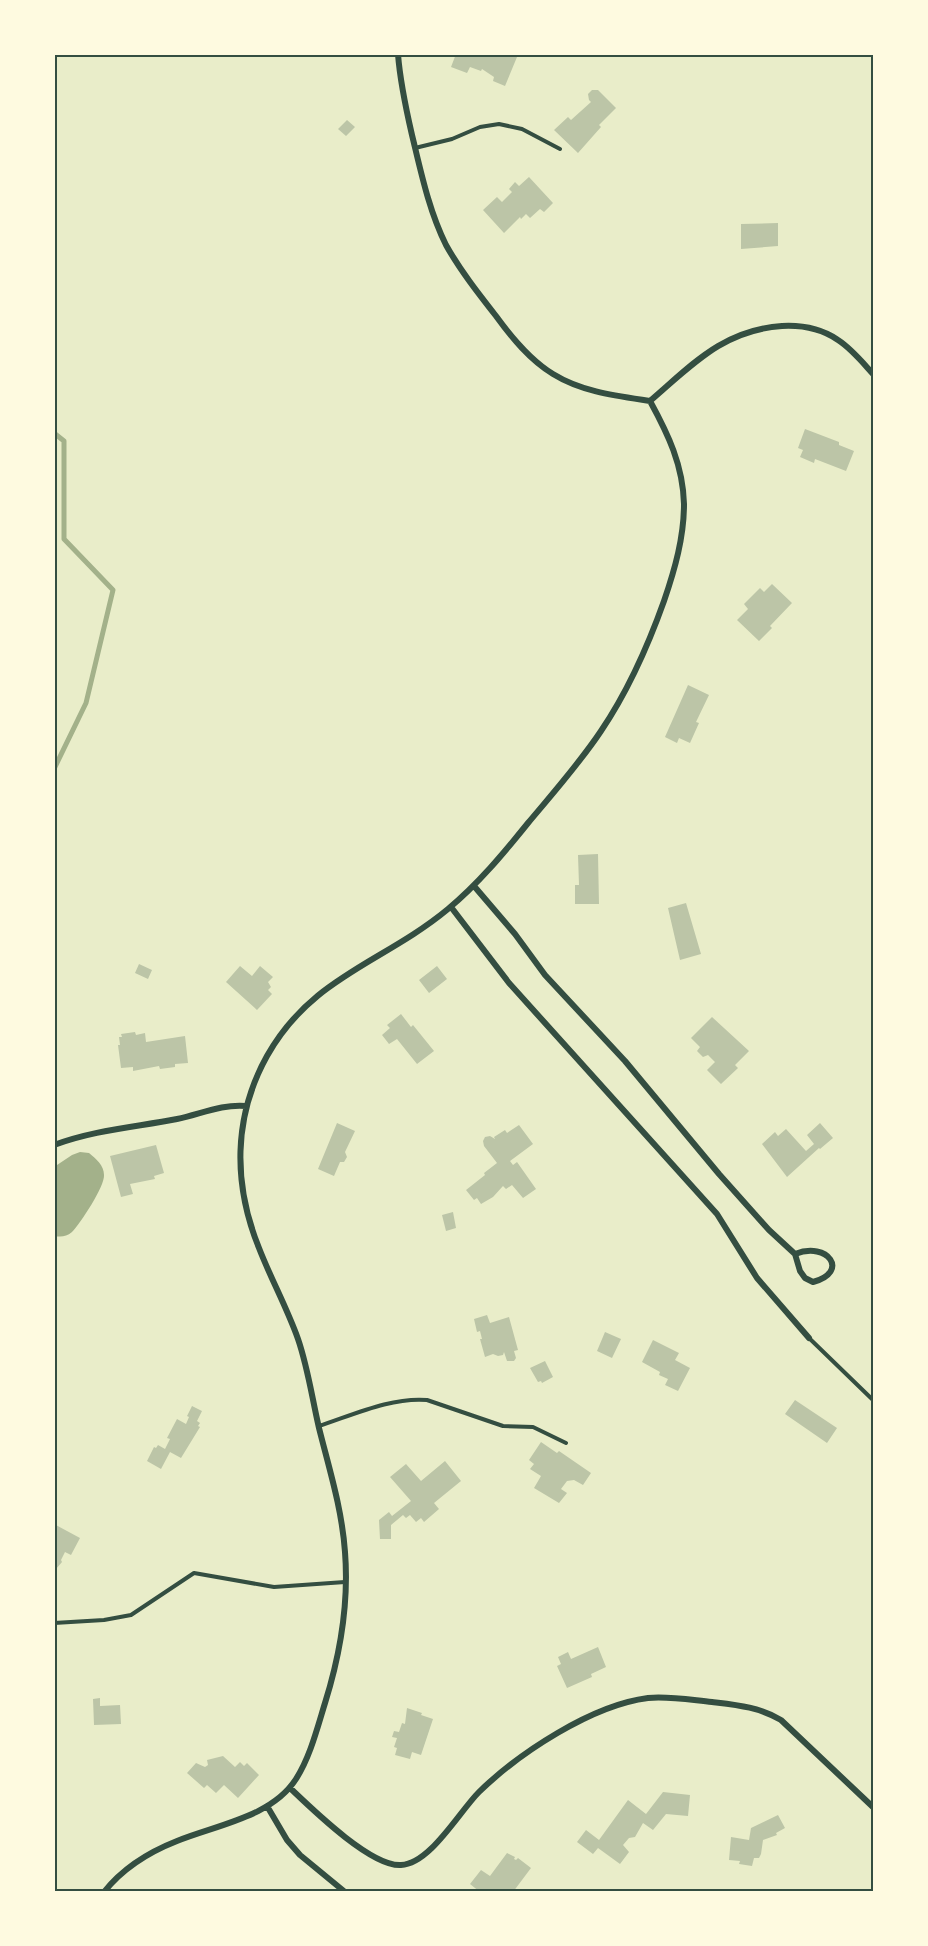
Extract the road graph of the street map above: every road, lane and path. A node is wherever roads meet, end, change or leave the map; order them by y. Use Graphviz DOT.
graph roads {
  1 [pos="398,54"];
  2 [pos="415,148"];
  3 [pos="560,149"];
  4 [pos="874,375"];
  5 [pos="650,402"];
  6 [pos="474,886"];
  7 [pos="451,907"];
  8 [pos="246,1106"];
  9 [pos="54,1144"];
  10 [pos="795,1254"];
  11 [pos="809,1338"];
  12 [pos="874,1401"];
  13 [pos="319,1426"];
  14 [pos="566,1443"];
  15 [pos="346,1582"];
  16 [pos="54,1623"];
  17 [pos="290,1788"];
  18 [pos="267,1806"];
  19 [pos="874,1808"];
  20 [pos="104,1892"];
  21 [pos="345,1892"];
  1 -- 2 [label="street"];
  2 -- 3 [label="lane"];
  2 -- 5 [label="street"];
  4 -- 5 [label="street"];
  5 -- 6 [label="street"];
  6 -- 7 [label="street"];
  6 -- 10 [label="street"];
  7 -- 8 [label="street"];
  7 -- 11 [label="street"];
  8 -- 9 [label="street"];
  8 -- 13 [label="street"];
  10 -- 10 [label="street"];
  11 -- 12 [label="lane"];
  13 -- 14 [label="lane"];
  13 -- 15 [label="street"];
  15 -- 16 [label="lane"];
  15 -- 17 [label="street"];
  17 -- 18 [label="street"];
  17 -- 19 [label="street"];
  18 -- 20 [label="street"];
  18 -- 21 [label="street"];
}
